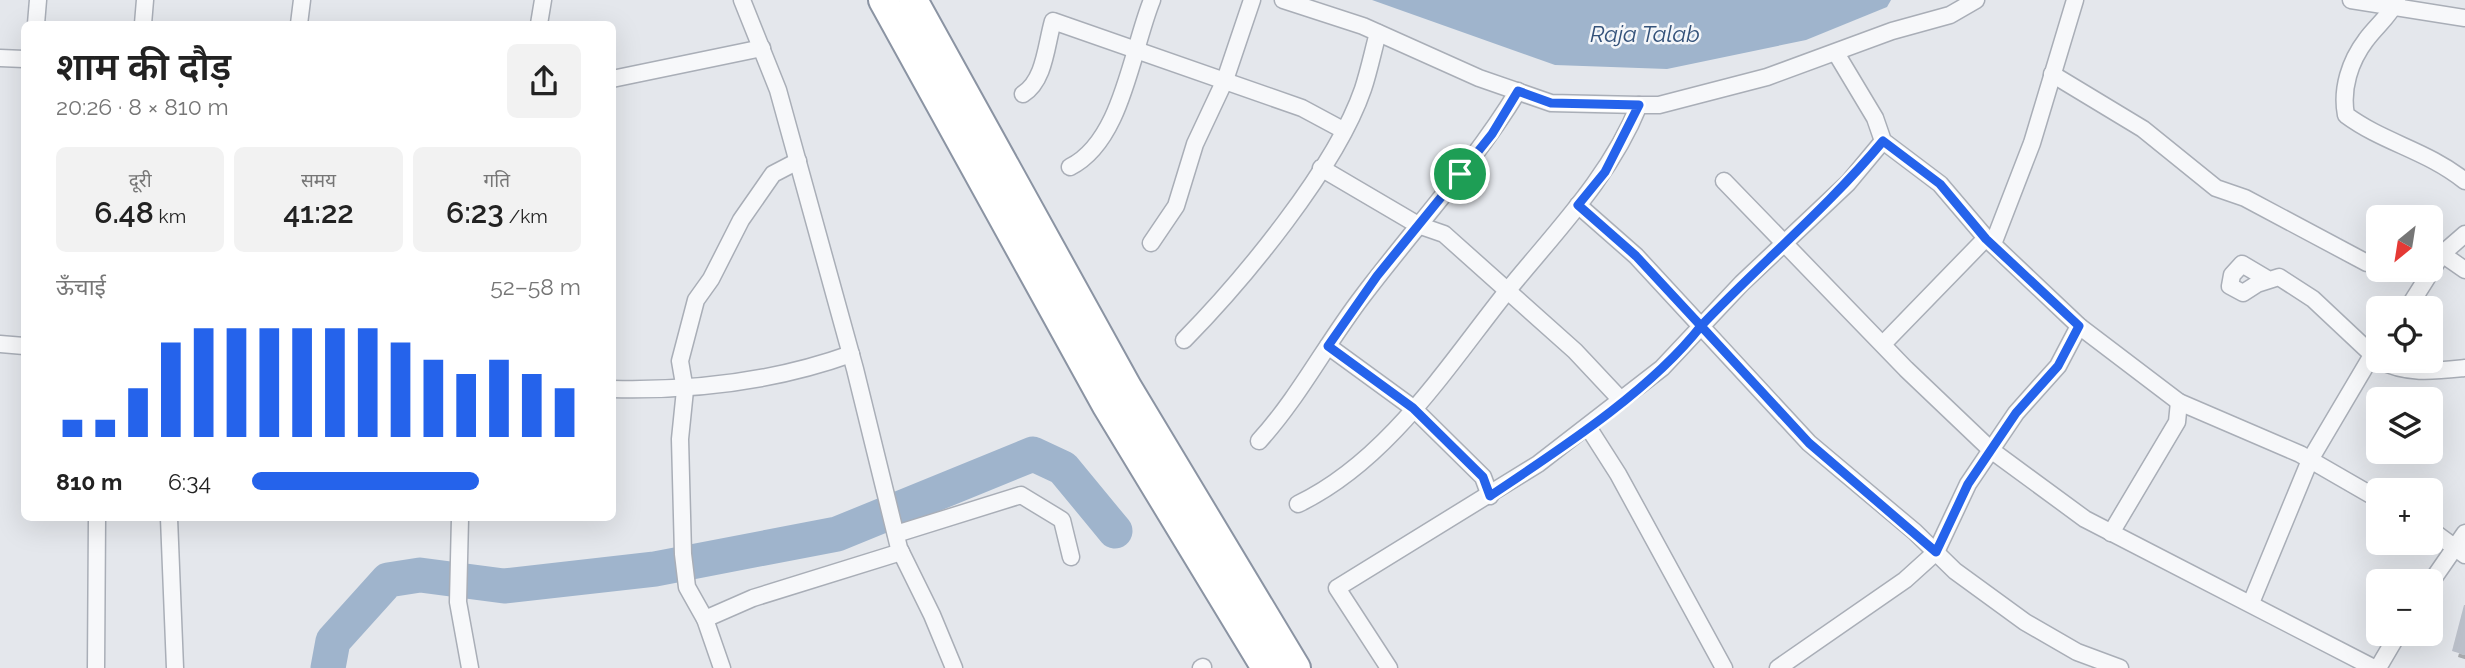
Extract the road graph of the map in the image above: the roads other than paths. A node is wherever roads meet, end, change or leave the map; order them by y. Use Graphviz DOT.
graph roads {
  1 [pos="38,0"];
  2 [pos="145,0"];
  3 [pos="302,0"];
  4 [pos="543,0"];
  5 [pos="742,0"];
  6 [pos="883,0"];
  7 [pos="913,0"];
  8 [pos="1152,0"];
  9 [pos="1252,0"];
  10 [pos="1283,0"];
  11 [pos="1976,0"];
  12 [pos="2075,0"];
  13 [pos="2351,0"];
  14 [pos="2396,4"];
  15 [pos="2465,18"];
  16 [pos="36,21"];
  17 [pos="143,21"];
  18 [pos="299,21"];
  19 [pos="540,21"];
  20 [pos="1378,33"];
  21 [pos="762,48"];
  22 [pos="1134,49"];
  23 [pos="1836,53"];
  24 [pos="0,58"];
  25 [pos="21,59"];
  26 [pos="2052,74"];
  27 [pos="616,78"];
  28 [pos="1225,80"];
  29 [pos="1518,91"];
  30 [pos="1023,94"];
  31 [pos="1639,105"];
  32 [pos="1343,131"];
  33 [pos="1883,141"];
  34 [pos="798,161"];
  35 [pos="1070,167"];
  36 [pos="1321,168"];
  37 [pos="1724,181"];
  38 [pos="2465,181"];
  39 [pos="1578,205"];
  40 [pos="1418,225"];
  41 [pos="2465,234"];
  42 [pos="1990,241"];
  43 [pos="1151,243"];
  44 [pos="1784,243"];
  45 [pos="2443,253"];
  46 [pos="2443,255"];
  47 [pos="2366,262"];
  48 [pos="2465,270"];
  49 [pos="2269,280"];
  50 [pos="1506,292"];
  51 [pos="1701,326"];
  52 [pos="2079,326"];
  53 [pos="1184,340"];
  54 [pos="0,344"];
  55 [pos="1882,344"];
  56 [pos="21,346"];
  57 [pos="1328,346"];
  58 [pos="2366,346"];
  59 [pos="851,354"];
  60 [pos="2465,368"];
  61 [pos="2366,370"];
  62 [pos="2443,370"];
  63 [pos="616,389"];
  64 [pos="685,390"];
  65 [pos="1117,396"];
  66 [pos="1621,400"];
  67 [pos="2179,402"];
  68 [pos="1413,408"];
  69 [pos="1588,427"];
  70 [pos="1259,440"];
  71 [pos="1991,450"];
  72 [pos="2310,460"];
  73 [pos="1163,474"];
  74 [pos="2366,492"];
  75 [pos="1490,496"];
  76 [pos="1298,504"];
  77 [pos="97,521"];
  78 [pos="169,521"];
  79 [pos="460,521"];
  80 [pos="2111,533"];
  81 [pos="896,534"];
  82 [pos="2443,535"];
  83 [pos="2462,544"];
  84 [pos="901,552"];
  85 [pos="1936,552"];
  86 [pos="1071,557"];
  87 [pos="2442,569"];
  88 [pos="2251,603"];
  89 [pos="705,619"];
  90 [pos="2390,646"];
  91 [pos="96,668"];
  92 [pos="175,668"];
  93 [pos="470,668"];
  94 [pos="722,668"];
  95 [pos="954,668"];
  96 [pos="1266,668"];
  97 [pos="1296,668"];
  98 [pos="1389,668"];
  99 [pos="1724,668"];
  100 [pos="1778,668"];
  101 [pos="2120,668"];
  102 [pos="2376,668"];
  1 -- 16 [label="street"];
  2 -- 17 [label="street"];
  3 -- 18 [label="street"];
  4 -- 19 [label="street"];
  5 -- 21 [label="street"];
  6 -- 65 [label="highway"];
  7 -- 65 [label="highway"];
  8 -- 22 [label="street"];
  9 -- 28 [label="street"];
  10 -- 20 [label="street"];
  11 -- 23 [label="street"];
  12 -- 26 [label="street"];
  13 -- 14 [label="street"];
  14 -- 15 [label="street"];
  14 -- 38 [label="street"];
  20 -- 29 [label="street"];
  20 -- 32 [label="street"];
  21 -- 27 [label="street"];
  21 -- 34 [label="street"];
  22 -- 28 [label="street"];
  22 -- 30 [label="street"];
  22 -- 35 [label="street"];
  23 -- 31 [label="street"];
  23 -- 33 [label="street"];
  24 -- 25 [label="street"];
  26 -- 42 [label="street"];
  26 -- 47 [label="street"];
  28 -- 32 [label="street"];
  28 -- 43 [label="street"];
  29 -- 31 [label="street"];
  29 -- 40 [label="street"];
  31 -- 39 [label="street"];
  32 -- 36 [label="street"];
  33 -- 42 [label="street"];
  33 -- 44 [label="street"];
  34 -- 59 [label="street"];
  34 -- 64 [label="street"];
  36 -- 40 [label="street"];
  36 -- 53 [label="street"];
  37 -- 44 [label="street"];
  39 -- 50 [label="street"];
  39 -- 51 [label="street"];
  40 -- 50 [label="street"];
  40 -- 57 [label="street"];
  41 -- 45 [label="street"];
  42 -- 52 [label="street"];
  42 -- 55 [label="street"];
  44 -- 51 [label="street"];
  44 -- 55 [label="street"];
  46 -- 48 [label="street"];
  49 -- 58 [label="street"];
  50 -- 66 [label="street"];
  50 -- 68 [label="street"];
  51 -- 66 [label="street"];
  51 -- 85 [label="street"];
  52 -- 67 [label="street"];
  52 -- 71 [label="street"];
  54 -- 56 [label="street"];
  55 -- 71 [label="street"];
  57 -- 68 [label="street"];
  57 -- 70 [label="street"];
  59 -- 64 [label="street"];
  59 -- 81 [label="street"];
  60 -- 62 [label="street"];
  61 -- 72 [label="street"];
  63 -- 64 [label="street"];
  64 -- 89 [label="street"];
  65 -- 73 [label="highway"];
  66 -- 69 [label="street"];
  67 -- 72 [label="street"];
  67 -- 80 [label="street"];
  68 -- 75 [label="street"];
  68 -- 76 [label="street"];
  69 -- 75 [label="street"];
  69 -- 99 [label="street"];
  71 -- 80 [label="street"];
  71 -- 85 [label="street"];
  72 -- 74 [label="street"];
  72 -- 88 [label="street"];
  73 -- 96 [label="highway"];
  73 -- 97 [label="highway"];
  75 -- 98 [label="street"];
  77 -- 91 [label="street"];
  78 -- 92 [label="street"];
  79 -- 93 [label="street"];
  80 -- 88 [label="street"];
  81 -- 84 [label="street"];
  81 -- 86 [label="street"];
  82 -- 83 [label="street"];
  83 -- 87 [label="street"];
  84 -- 89 [label="street"];
  84 -- 95 [label="street"];
  85 -- 100 [label="street"];
  85 -- 101 [label="street"];
  88 -- 102 [label="street"];
  89 -- 94 [label="street"];
  90 -- 102 [label="street"];
}
